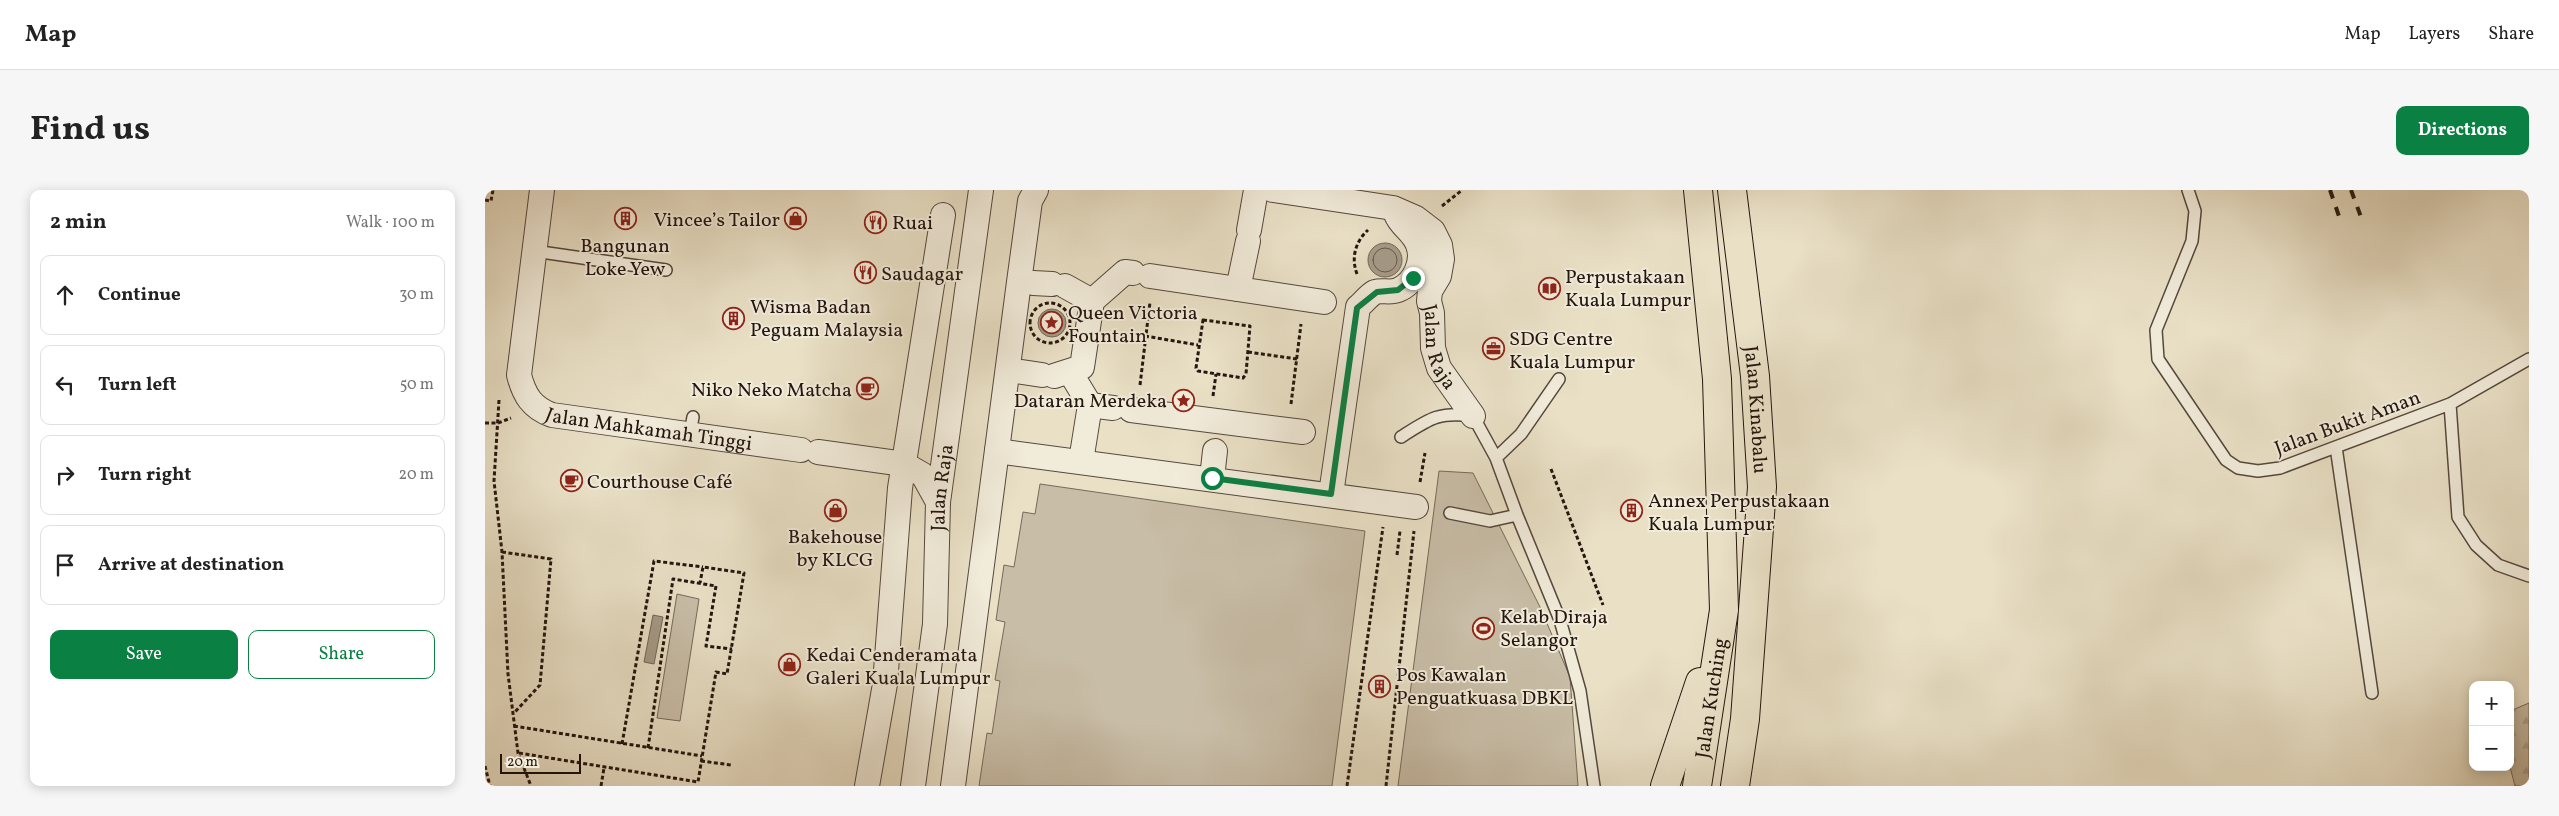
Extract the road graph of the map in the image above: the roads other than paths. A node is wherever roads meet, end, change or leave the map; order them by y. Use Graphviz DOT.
graph roads {
  1 [pos="542,190"];
  2 [pos="981,190"];
  3 [pos="1036,190"];
  4 [pos="1256,190"];
  5 [pos="1273,190"];
  6 [pos="1698,190"];
  7 [pos="1732,190"];
  8 [pos="2188,190"];
  9 [pos="1366,197"];
  10 [pos="943,215"];
  11 [pos="1396,215"];
  12 [pos="534,251"];
  13 [pos="666,270"];
  14 [pos="1039,283"];
  15 [pos="1238,289"];
  16 [pos="1091,301"];
  17 [pos="1330,303"];
  18 [pos="2529,359"];
  19 [pos="1035,373"];
  20 [pos="1559,379"];
  21 [pos="2450,404"];
  22 [pos="1118,408"];
  23 [pos="1473,416"];
  24 [pos="1216,436"];
  25 [pos="1339,436"];
  26 [pos="1401,437"];
  27 [pos="2336,447"];
  28 [pos="997,451"];
  29 [pos="1496,458"];
  30 [pos="1081,462"];
  31 [pos="904,464"];
  32 [pos="1212,478"];
  33 [pos="1331,494"];
  34 [pos="938,502"];
  35 [pos="1416,507"];
  36 [pos="1450,513"];
  37 [pos="1517,515"];
  38 [pos="2529,576"];
  39 [pos="1724,610"];
  40 [pos="2372,693"];
  41 [pos="1745,719"];
  42 [pos="867,786"];
  43 [pos="913,786"];
  44 [pos="953,786"];
  45 [pos="1594,786"];
  46 [pos="1665,786"];
  47 [pos="1697,786"];
  48 [pos="1735,786"];
  49 [pos="1751,786"];
  1 -- 12 [label="street"];
  2 -- 34 [label="street, Jalan Raja"];
  3 -- 14 [label="street"];
  4 -- 15 [label="street"];
  5 -- 9 [label="street, Jalan Raja"];
  6 -- 39 [label="highway, Jalan Kinabalu"];
  7 -- 41 [label="highway, Jalan Kinabalu"];
  8 -- 27 [label="lane, Jalan Bukit Aman"];
  9 -- 11 [label="street, Jalan Raja"];
  10 -- 31 [label="street"];
  11 -- 17 [label="street"];
  11 -- 23 [label="street, Jalan Raja"];
  12 -- 13 [label="lane"];
  12 -- 31 [label="street, Jalan Mahkamah Tinggi"];
  14 -- 16 [label="street"];
  14 -- 19 [label="street"];
  15 -- 16 [label="street"];
  15 -- 17 [label="street"];
  16 -- 19 [label="street"];
  17 -- 25 [label="street"];
  18 -- 21 [label="lane, Jalan Bukit Aman"];
  19 -- 22 [label="street"];
  19 -- 28 [label="street"];
  20 -- 29 [label="lane"];
  21 -- 27 [label="lane, Jalan Bukit Aman"];
  21 -- 38 [label="lane"];
  22 -- 24 [label="street"];
  22 -- 30 [label="street"];
  23 -- 26 [label="lane"];
  23 -- 29 [label="lane"];
  24 -- 25 [label="street"];
  24 -- 32 [label="street"];
  25 -- 33 [label="street"];
  27 -- 40 [label="lane"];
  28 -- 30 [label="street"];
  28 -- 44 [label="street"];
  29 -- 37 [label="lane"];
  30 -- 32 [label="street"];
  31 -- 34 [label="street, Jalan Mahkamah Tinggi"];
  31 -- 42 [label="street"];
  32 -- 33 [label="street"];
  33 -- 35 [label="street"];
  34 -- 43 [label="street, Jalan Raja"];
  36 -- 37 [label="lane"];
  37 -- 45 [label="lane"];
  39 -- 46 [label="highway"];
  39 -- 47 [label="highway, Jalan Kuching"];
  41 -- 48 [label="highway, Jalan Kuching"];
  41 -- 49 [label="highway"];
}
